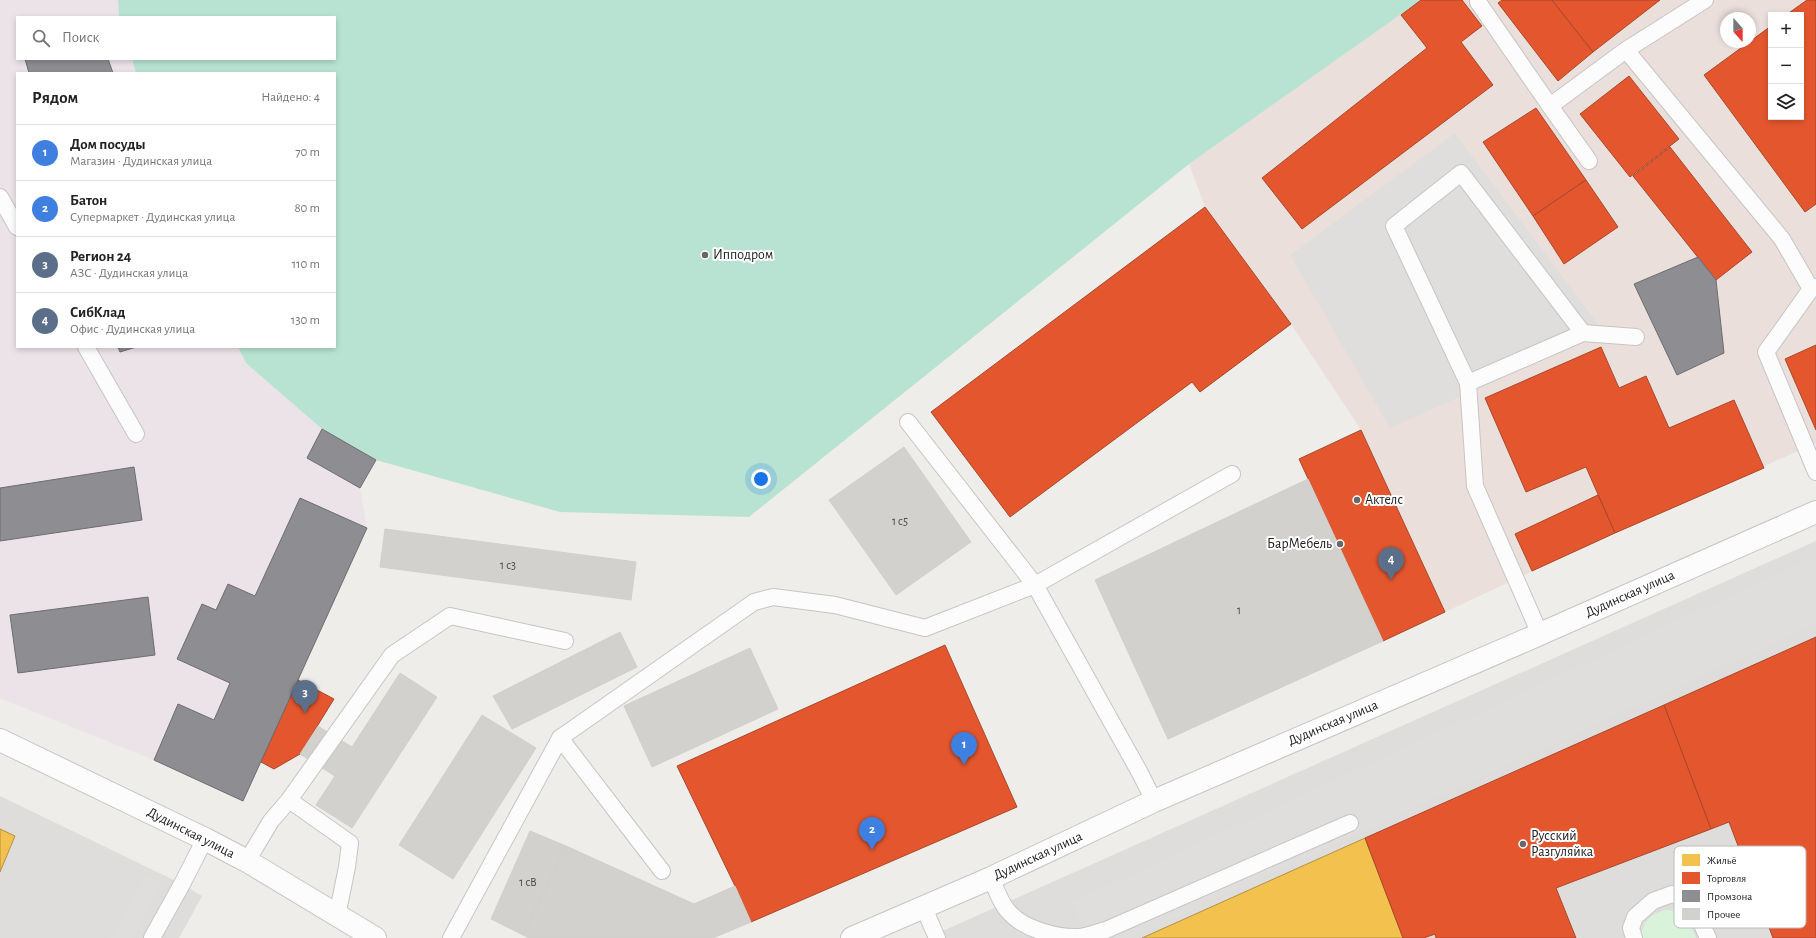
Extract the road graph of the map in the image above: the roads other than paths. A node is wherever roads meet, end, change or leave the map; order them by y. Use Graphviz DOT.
graph roads {
  1 [pos="1705,0"];
  2 [pos="1478,2"];
  3 [pos="1626,50"];
  4 [pos="1550,106"];
  5 [pos="1588,161"];
  6 [pos="0,197"];
  7 [pos="16,225"];
  8 [pos="1813,288"];
  9 [pos="1583,333"];
  10 [pos="1636,337"];
  11 [pos="87,348"];
  12 [pos="1468,383"];
  13 [pos="908,422"];
  14 [pos="136,434"];
  15 [pos="1816,472"];
  16 [pos="1232,474"];
  17 [pos="1816,512"];
  18 [pos="1035,585"];
  19 [pos="1540,634"];
  20 [pos="565,641"];
  21 [pos="560,738"];
  22 [pos="0,740"];
  23 [pos="289,800"];
  24 [pos="1154,801"];
  25 [pos="1350,823"];
  26 [pos="205,839"];
  27 [pos="246,861"];
  28 [pos="662,871"];
  29 [pos="991,878"];
  30 [pos="1674,895"];
  31 [pos="924,908"];
  32 [pos="337,916"];
  33 [pos="1704,928"];
  34 [pos="152,938"];
  35 [pos="375,938"];
  36 [pos="452,938"];
  37 [pos="852,938"];
  38 [pos="937,938"];
  39 [pos="1634,938"];
  40 [pos="1708,938"];
  1 -- 3 [label="lane"];
  2 -- 4 [label="lane"];
  3 -- 4 [label="lane"];
  3 -- 8 [label="lane"];
  4 -- 5 [label="lane"];
  6 -- 7 [label="lane"];
  8 -- 15 [label="lane"];
  9 -- 10 [label="lane"];
  9 -- 12 [label="lane"];
  9 -- 12 [label="lane"];
  11 -- 14 [label="lane"];
  12 -- 19 [label="lane"];
  13 -- 18 [label="lane"];
  16 -- 18 [label="lane"];
  17 -- 19 [label="street, Дудинская улица"];
  18 -- 21 [label="lane"];
  18 -- 24 [label="lane"];
  19 -- 24 [label="street, Дудинская улица"];
  20 -- 23 [label="lane"];
  21 -- 28 [label="lane"];
  21 -- 36 [label="lane"];
  22 -- 26 [label="street, Дудинская улица"];
  23 -- 27 [label="lane"];
  23 -- 32 [label="lane"];
  24 -- 29 [label="street, Дудинская улица"];
  25 -- 29 [label="lane"];
  26 -- 27 [label="street, Дудинская улица"];
  26 -- 34 [label="lane"];
  27 -- 32 [label="street, Дудинская улица"];
  29 -- 31 [label="street, Дудинская улица"];
  30 -- 39 [label="lane"];
  31 -- 37 [label="street, Дудинская улица"];
  31 -- 38 [label="lane"];
  32 -- 35 [label="street, Дудинская улица"];
  33 -- 40 [label="lane"];
}
